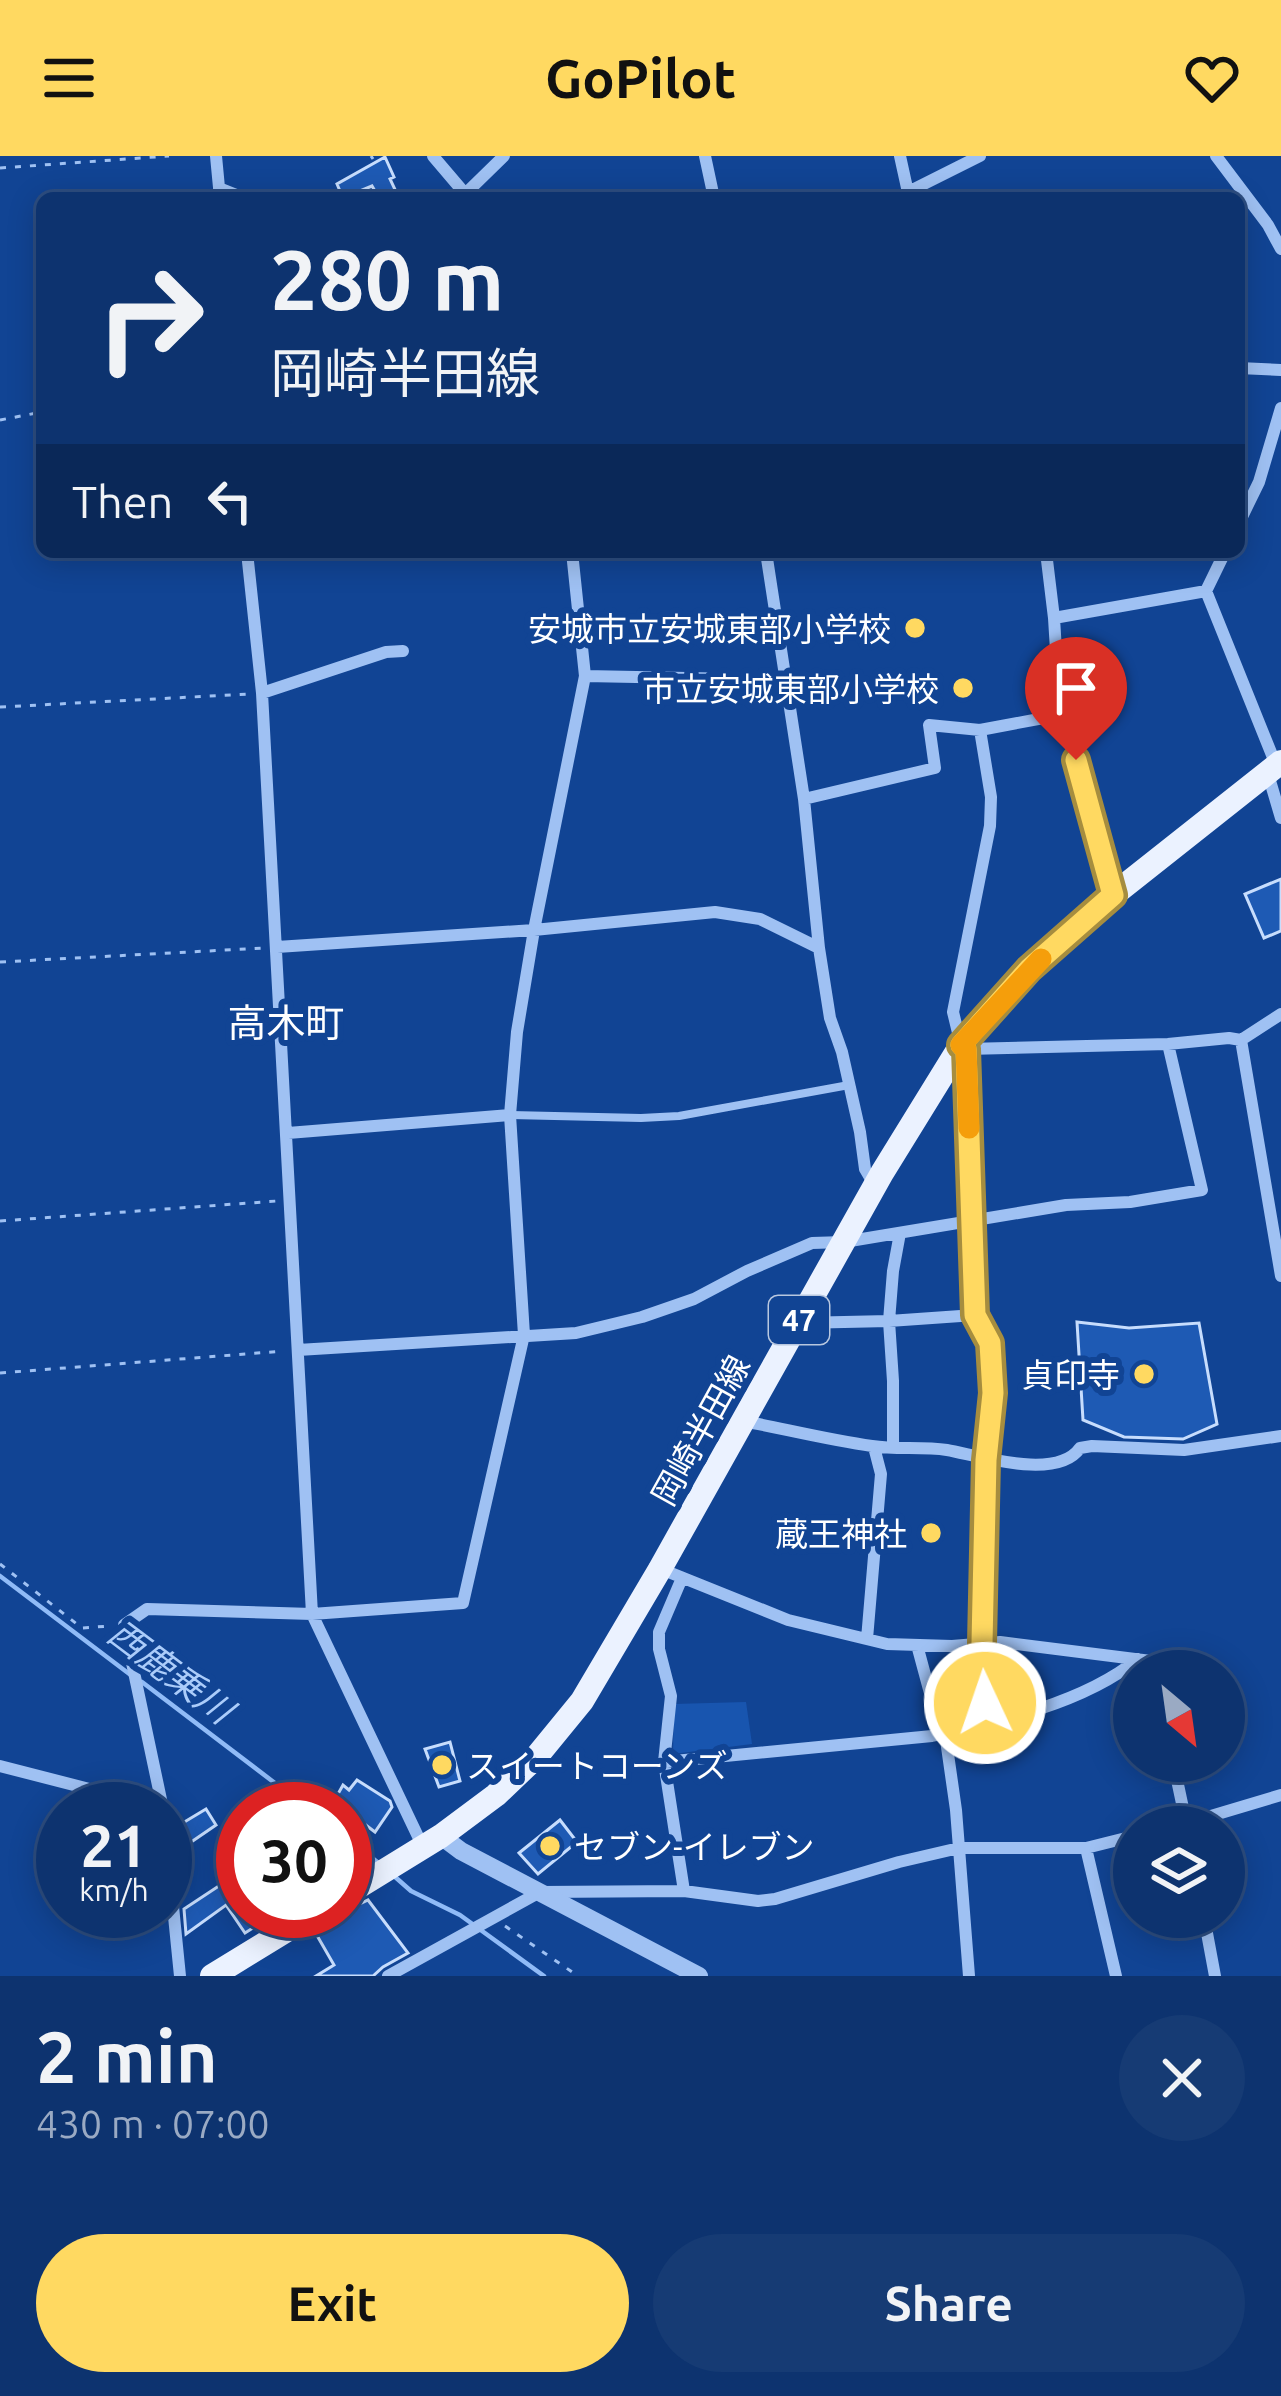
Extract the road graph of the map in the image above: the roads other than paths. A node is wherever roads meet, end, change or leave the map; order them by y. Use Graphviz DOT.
graph roads {
  1 [pos="216,156"];
  2 [pos="433,156"];
  3 [pos="504,156"];
  4 [pos="705,156"];
  5 [pos="900,156"];
  6 [pos="980,156"];
  7 [pos="1216,156"];
  8 [pos="220,192"];
  9 [pos="462,192"];
  10 [pos="471,192"];
  11 [pos="713,192"];
  12 [pos="907,192"];
  13 [pos="914,192"];
  14 [pos="1243,192"];
  15 [pos="1245,194"];
  16 [pos="1281,249"];
  17 [pos="1245,368"];
  18 [pos="1281,370"];
  19 [pos="1281,408"];
  20 [pos="1245,511"];
  21 [pos="248,558"];
  22 [pos="573,558"];
  23 [pos="767,558"];
  24 [pos="1047,558"];
  25 [pos="1222,558"];
  26 [pos="1206,591"];
  27 [pos="1054,618"];
  28 [pos="404,651"];
  29 [pos="585,676"];
  30 [pos="786,680"];
  31 [pos="262,693"];
  32 [pos="1060,715"];
  33 [pos="980,730"];
  34 [pos="1275,767"];
  35 [pos="804,799"];
  36 [pos="1281,818"];
  37 [pos="1113,895"];
  38 [pos="534,930"];
  39 [pos="278,947"];
  40 [pos="819,948"];
  41 [pos="1281,1014"];
  42 [pos="1241,1040"];
  43 [pos="1168,1044"];
  44 [pos="964,1047"];
  45 [pos="849,1085"];
  46 [pos="510,1115"];
  47 [pos="288,1132"];
  48 [pos="875,1186"];
  49 [pos="973,1222"];
  50 [pos="900,1233"];
  51 [pos="844,1242"];
  52 [pos="1281,1276"];
  53 [pos="975,1315"];
  54 [pos="889,1322"];
  55 [pos="798,1323"];
  56 [pos="524,1335"];
  57 [pos="298,1350"];
  58 [pos="743,1421"];
  59 [pos="1281,1436"];
  60 [pos="874,1447"];
  61 [pos="893,1448"];
  62 [pos="986,1460"];
  63 [pos="671,1574"];
  64 [pos="312,1614"];
  65 [pos="867,1640"];
  66 [pos="982,1643"];
  67 [pos="917,1645"];
  68 [pos="1113,1656"];
  69 [pos="1113,1678"];
  70 [pos="987,1723"];
  71 [pos="943,1734"];
  72 [pos="664,1762"];
  73 [pos="0,1766"];
  74 [pos="61,1782"];
  75 [pos="157,1782"];
  76 [pos="1281,1796"];
  77 [pos="1245,1807"];
  78 [pos="432,1841"];
  79 [pos="1113,1841"];
  80 [pos="958,1848"];
  81 [pos="1086,1848"];
  82 [pos="372,1878"];
  83 [pos="684,1891"];
  84 [pos="540,1892"];
  85 [pos="176,1938"];
  86 [pos="274,1938"];
  87 [pos="1208,1938"];
  88 [pos="180,1976"];
  89 [pos="212,1976"];
  90 [pos="388,1976"];
  91 [pos="699,1976"];
  92 [pos="969,1976"];
  93 [pos="1115,1976"];
  94 [pos="1215,1976"];
  1 -- 8 [label="street"];
  2 -- 9 [label="street"];
  3 -- 10 [label="street"];
  4 -- 11 [label="street"];
  5 -- 12 [label="street"];
  6 -- 13 [label="street"];
  7 -- 14 [label="street"];
  15 -- 16 [label="street"];
  17 -- 18 [label="street"];
  19 -- 20 [label="street"];
  21 -- 31 [label="street"];
  22 -- 29 [label="street"];
  23 -- 30 [label="street"];
  24 -- 27 [label="street"];
  25 -- 26 [label="street"];
  26 -- 27 [label="street"];
  26 -- 34 [label="street"];
  27 -- 32 [label="street"];
  28 -- 31 [label="street"];
  29 -- 30 [label="street"];
  29 -- 38 [label="street"];
  30 -- 35 [label="street"];
  31 -- 39 [label="street"];
  32 -- 33 [label="street"];
  32 -- 37 [label="street"];
  33 -- 35 [label="street"];
  33 -- 44 [label="street"];
  34 -- 36 [label="street"];
  34 -- 37 [label="main road, 岡崎半田線 / 47"];
  35 -- 40 [label="street"];
  37 -- 44 [label="main road, 岡崎半田線 / 47"];
  38 -- 39 [label="street"];
  38 -- 40 [label="street"];
  38 -- 46 [label="street"];
  39 -- 47 [label="street"];
  40 -- 45 [label="street"];
  41 -- 42 [label="street"];
  42 -- 43 [label="street"];
  42 -- 52 [label="street"];
  43 -- 44 [label="street"];
  43 -- 49 [label="street"];
  44 -- 48 [label="main road, 岡崎半田線 / 47"];
  44 -- 49 [label="street"];
  45 -- 46 [label="lane"];
  45 -- 48 [label="street"];
  46 -- 47 [label="street"];
  46 -- 56 [label="street"];
  47 -- 57 [label="street"];
  48 -- 51 [label="main road, 岡崎半田線 / 47"];
  49 -- 50 [label="street"];
  49 -- 53 [label="street"];
  50 -- 51 [label="street"];
  50 -- 54 [label="street"];
  51 -- 55 [label="main road, 岡崎半田線 / 47"];
  51 -- 56 [label="street"];
  53 -- 54 [label="street"];
  53 -- 62 [label="street"];
  54 -- 55 [label="street"];
  54 -- 61 [label="street"];
  55 -- 58 [label="main road, 岡崎半田線 / 47"];
  56 -- 57 [label="street"];
  56 -- 64 [label="street"];
  57 -- 64 [label="street"];
  58 -- 60 [label="street"];
  58 -- 63 [label="main road, 岡崎半田線 / 47"];
  59 -- 62 [label="street"];
  60 -- 61 [label="street"];
  60 -- 65 [label="street"];
  61 -- 62 [label="street"];
  62 -- 66 [label="street"];
  63 -- 65 [label="street"];
  63 -- 72 [label="street"];
  63 -- 78 [label="main road, 岡崎半田線 / 47"];
  64 -- 75 [label="street"];
  64 -- 78 [label="street"];
  65 -- 67 [label="street"];
  66 -- 67 [label="street"];
  66 -- 68 [label="street"];
  66 -- 70 [label="street"];
  67 -- 71 [label="street"];
  69 -- 70 [label="street"];
  70 -- 71 [label="street"];
  71 -- 72 [label="street"];
  71 -- 80 [label="street"];
  72 -- 83 [label="street"];
  73 -- 74 [label="street"];
  76 -- 77 [label="street"];
  78 -- 82 [label="main road, 岡崎半田線 / 47"];
  78 -- 84 [label="street"];
  79 -- 81 [label="street"];
  80 -- 81 [label="street"];
  80 -- 83 [label="street"];
  80 -- 92 [label="street"];
  81 -- 93 [label="street"];
  83 -- 84 [label="street"];
  84 -- 90 [label="street"];
  84 -- 91 [label="street"];
  85 -- 88 [label="street"];
  86 -- 89 [label="main road"];
  87 -- 94 [label="street"];
}
